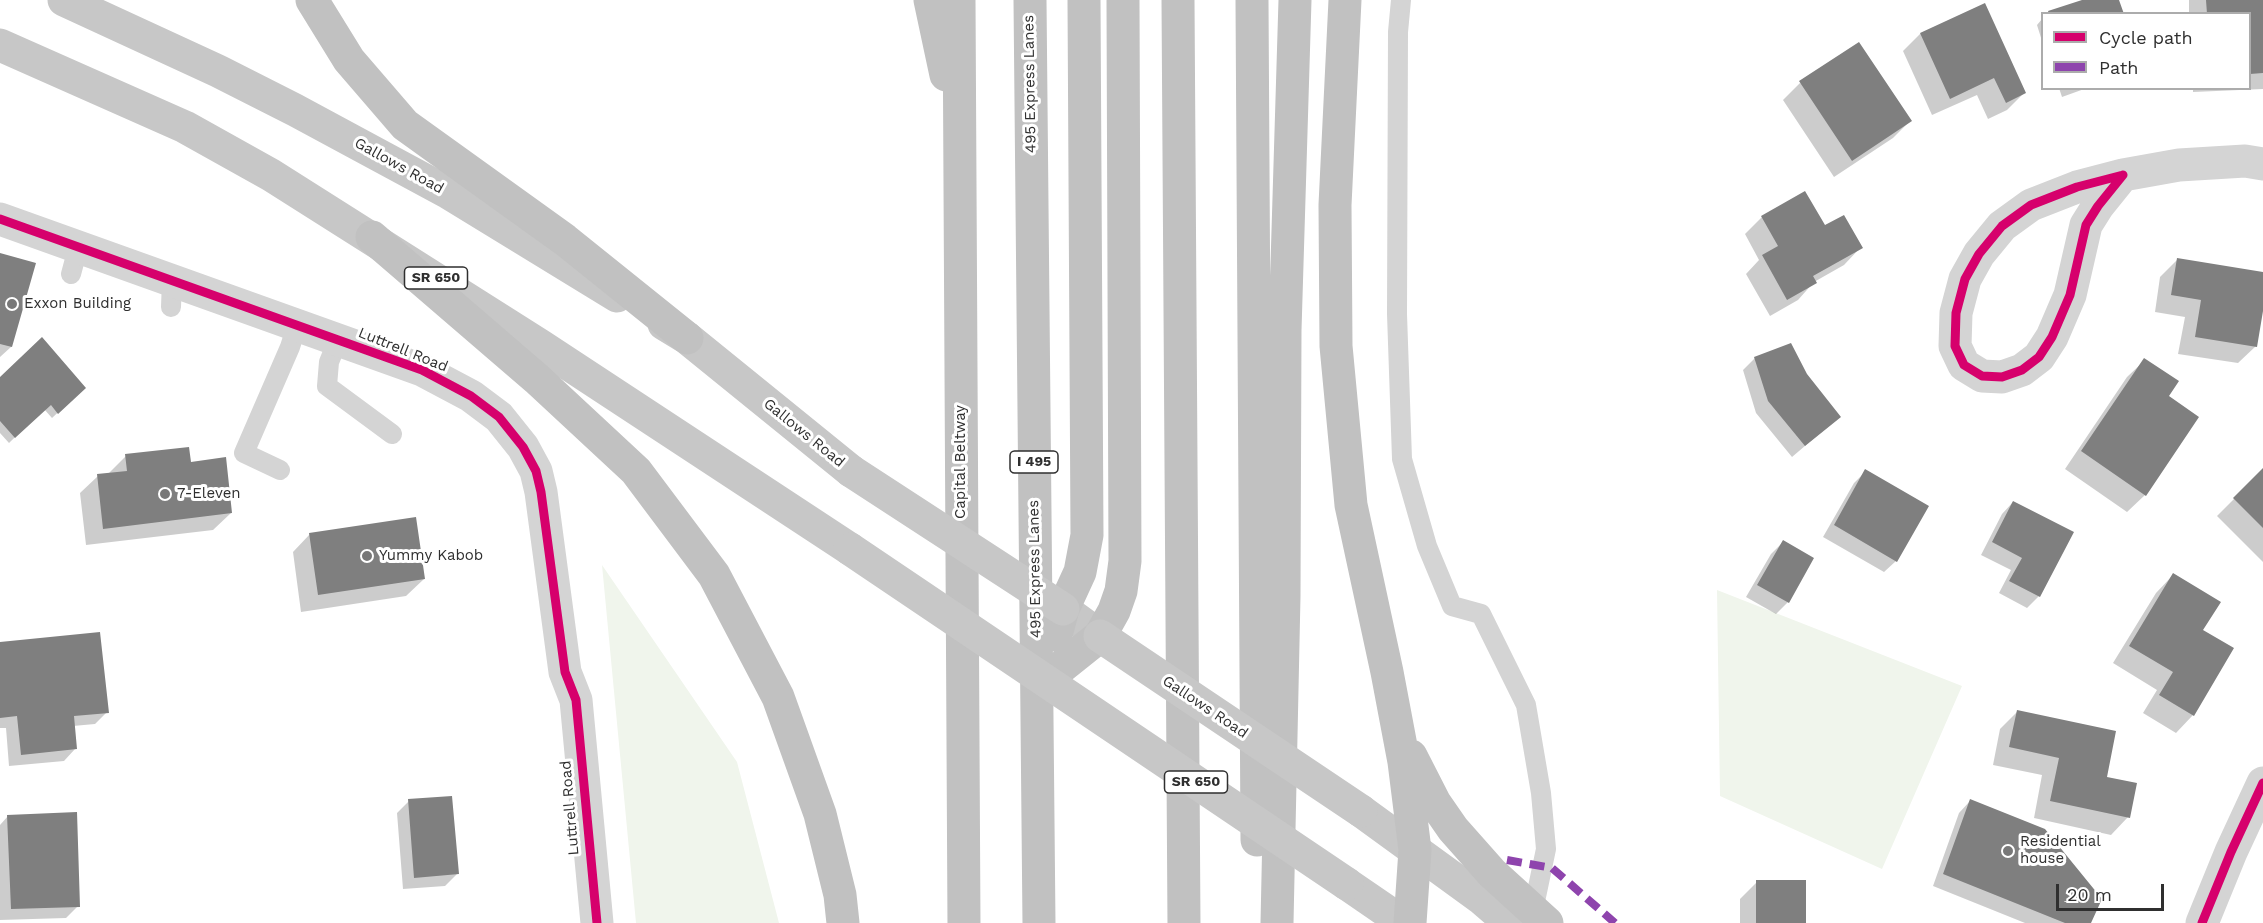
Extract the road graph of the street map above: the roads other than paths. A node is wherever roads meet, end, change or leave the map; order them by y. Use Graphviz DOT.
graph roads {
  1 [pos="64,0"];
  2 [pos="312,0"];
  3 [pos="930,0"];
  4 [pos="959,0"];
  5 [pos="1030,0"];
  6 [pos="1084,0"];
  7 [pos="1123,0"];
  8 [pos="1178,0"];
  9 [pos="1252,0"];
  10 [pos="1295,0"];
  11 [pos="1345,0"];
  12 [pos="1401,0"];
  13 [pos="4,47"];
  14 [pos="959,140"];
  15 [pos="2263,164"];
  16 [pos="2123,175"];
  17 [pos="0,219"];
  18 [pos="372,237"];
  19 [pos="297,325"];
  20 [pos="687,338"];
  21 [pos="338,340"];
  22 [pos="392,434"];
  23 [pos="280,470"];
  24 [pos="1063,609"];
  25 [pos="1100,636"];
  26 [pos="1045,681"];
  27 [pos="1399,730"];
  28 [pos="2263,783"];
  29 [pos="1415,850"];
  30 [pos="1530,919"];
  31 [pos="597,923"];
  32 [pos="843,923"];
  33 [pos="964,923"];
  34 [pos="1039,923"];
  35 [pos="1184,923"];
  36 [pos="1257,923"];
  37 [pos="1277,923"];
  38 [pos="1404,923"];
  39 [pos="1410,923"];
  40 [pos="2202,923"];
  1 -- 20 [label="main road, Gallows Road"];
  2 -- 20 [label="highway"];
  3 -- 14 [label="highway"];
  4 -- 14 [label="highway, Capital Beltway"];
  5 -- 34 [label="highway, 495 Express Lanes / I 495"];
  6 -- 24 [label="highway"];
  7 -- 25 [label="highway"];
  8 -- 35 [label="highway"];
  9 -- 36 [label="highway"];
  10 -- 37 [label="highway"];
  11 -- 27 [label="highway"];
  12 -- 30 [label="lane"];
  13 -- 18 [label="main road, SR 650"];
  14 -- 33 [label="highway, Capital Beltway"];
  15 -- 16 [label="street"];
  16 -- 16 [label="street"];
  17 -- 19 [label="street, Luttrell Road"];
  18 -- 26 [label="main road, SR 650, bridge"];
  18 -- 32 [label="highway"];
  19 -- 21 [label="street, Luttrell Road"];
  19 -- 23 [label="lane"];
  20 -- 24 [label="main road, Gallows Road, bridge"];
  21 -- 22 [label="lane"];
  21 -- 31 [label="street, Luttrell Road"];
  24 -- 25 [label="main road, Gallows Road"];
  24 -- 26 [label="highway"];
  25 -- 26 [label="highway"];
  25 -- 29 [label="main road, Gallows Road, bridge"];
  26 -- 38 [label="main road, SR 650, bridge"];
  27 -- 29 [label="highway"];
  27 -- 30 [label="highway"];
  28 -- 40 [label="street"];
  29 -- 30 [label="main road, Gallows Road"];
  29 -- 39 [label="highway"];
}
